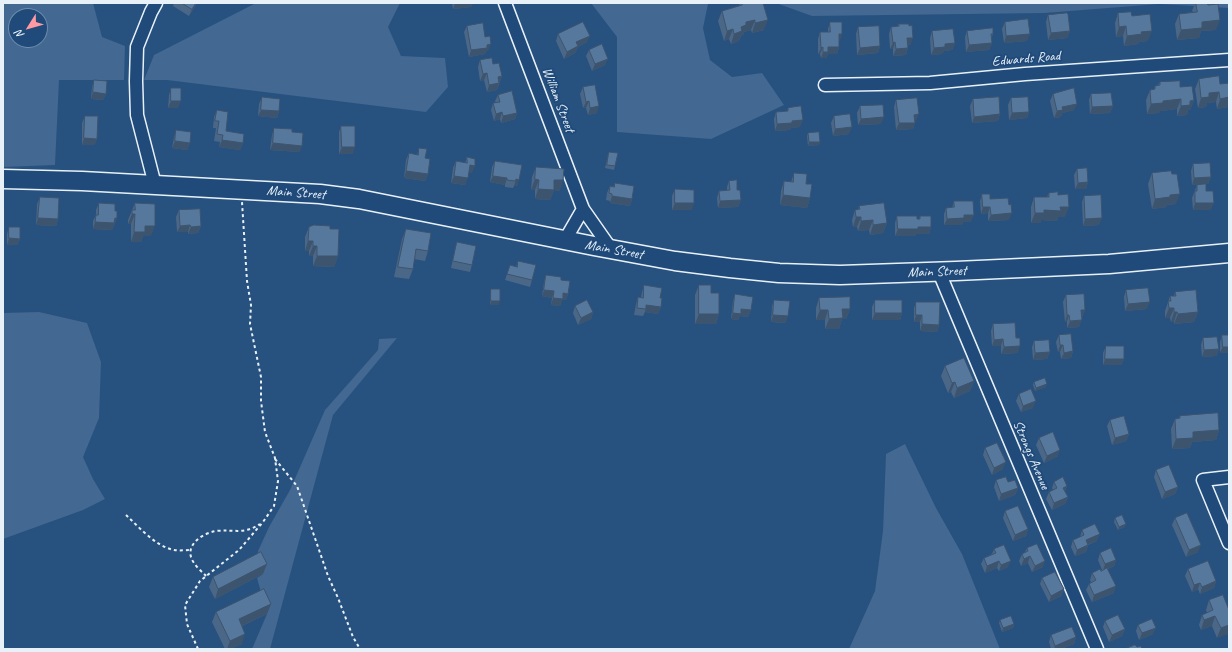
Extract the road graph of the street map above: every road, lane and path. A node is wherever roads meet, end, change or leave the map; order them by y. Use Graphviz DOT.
graph roads {
  1 [pos="156,3"];
  2 [pos="505,3"];
  3 [pos="1229,60"];
  4 [pos="825,85"];
  5 [pos="3,179"];
  6 [pos="155,185"];
  7 [pos="241,189"];
  8 [pos="583,208"];
  9 [pos="565,240"];
  10 [pos="611,249"];
  11 [pos="1229,253"];
  12 [pos="939,272"];
  13 [pos="275,458"];
  14 [pos="1229,477"];
  15 [pos="126,515"];
  16 [pos="263,522"];
  17 [pos="1229,543"];
  18 [pos="190,550"];
  19 [pos="206,576"];
  20 [pos="198,649"];
  21 [pos="360,649"];
  22 [pos="1097,649"];
  1 -- 6 [label="street"];
  2 -- 8 [label="street, William Street"];
  3 -- 4 [label="street, Edwards Road"];
  5 -- 6 [label="main road, Main Street"];
  6 -- 7 [label="main road, Main Street"];
  7 -- 9 [label="main road, Main Street"];
  7 -- 13 [label="path"];
  8 -- 9 [label="street"];
  8 -- 10 [label="street, William Street"];
  9 -- 10 [label="main road, Main Street"];
  10 -- 12 [label="main road, Main Street"];
  11 -- 12 [label="main road, Main Street"];
  12 -- 22 [label="street, Strongs Avenue"];
  13 -- 16 [label="path"];
  13 -- 21 [label="path"];
  14 -- 17 [label="street"];
  15 -- 18 [label="path"];
  16 -- 18 [label="path"];
  16 -- 19 [label="path"];
  18 -- 19 [label="path"];
  19 -- 20 [label="path"];
}
